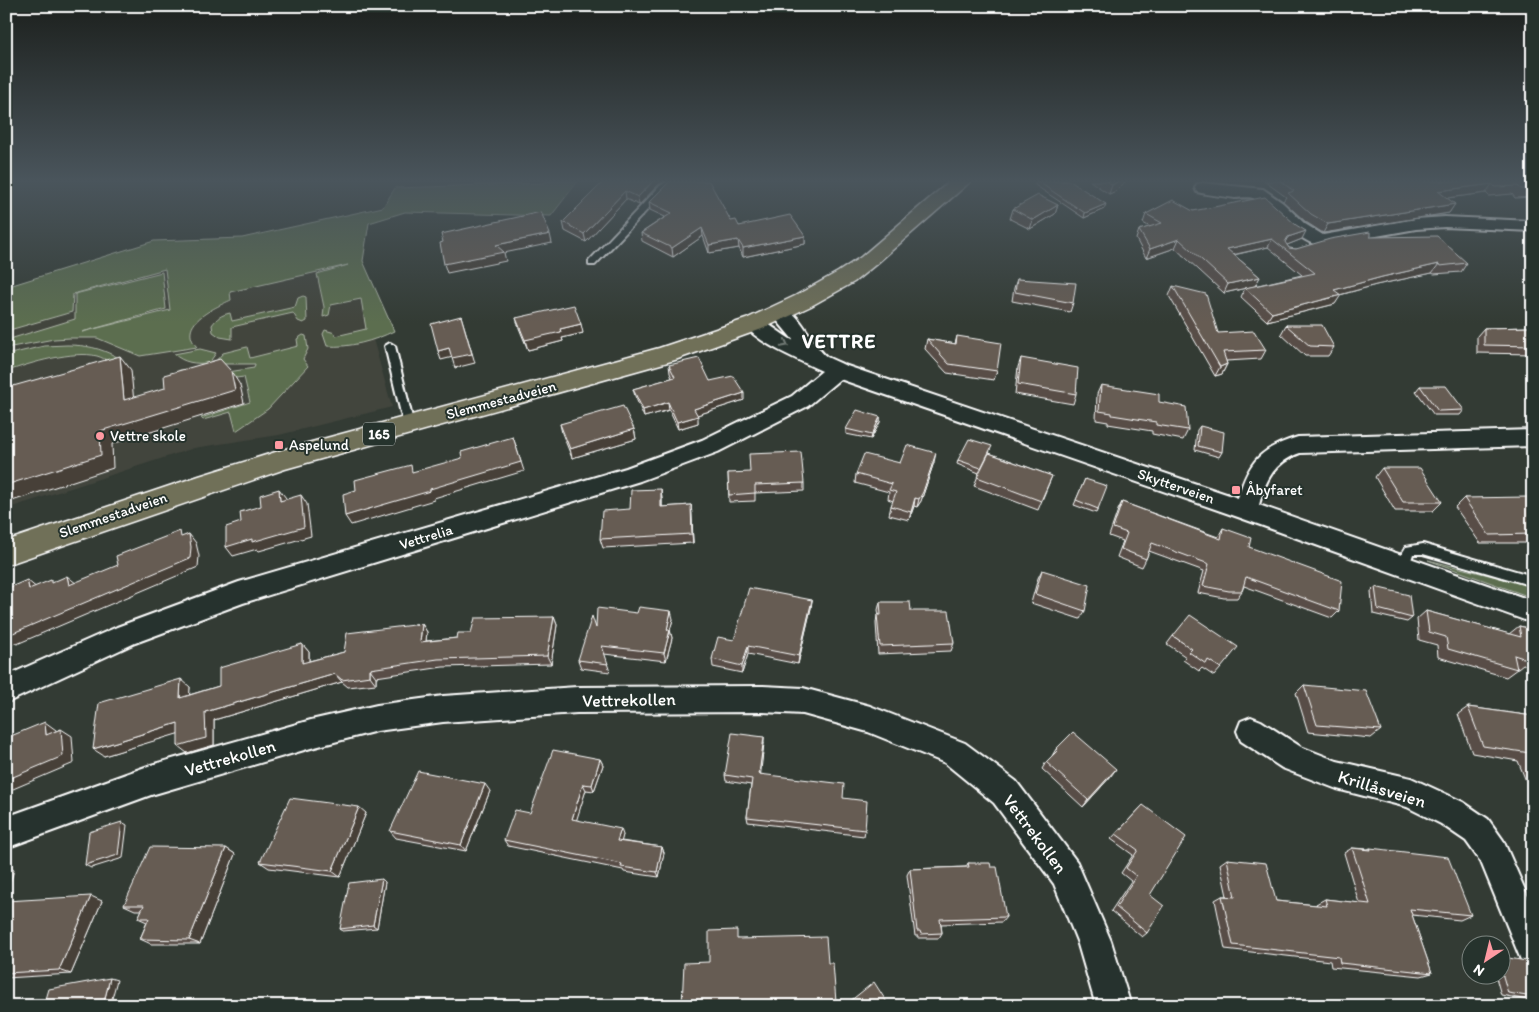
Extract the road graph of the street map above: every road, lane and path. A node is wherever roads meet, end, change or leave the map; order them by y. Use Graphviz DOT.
graph roads {
  1 [pos="625,228"];
  2 [pos="907,228"];
  3 [pos="1299,228"];
  4 [pos="1392,228"];
  5 [pos="1320,241"];
  6 [pos="1301,248"];
  7 [pos="592,263"];
  8 [pos="780,312"];
  9 [pos="754,324"];
  10 [pos="390,346"];
  11 [pos="828,365"];
  12 [pos="409,426"];
  13 [pos="1533,438"];
  14 [pos="1246,510"];
  15 [pos="6,552"];
  16 [pos="1404,566"];
  17 [pos="1533,581"];
  18 [pos="1533,612"];
  19 [pos="6,690"];
  20 [pos="1251,730"];
  21 [pos="6,833"];
  22 [pos="1533,948"];
  23 [pos="1114,1006"];
  1 -- 7 [label="lane"];
  2 -- 8 [label="main road, Slemmestadveien / 165"];
  3 -- 5 [label="street"];
  4 -- 5 [label="street"];
  5 -- 6 [label="street"];
  8 -- 9 [label="main road, Slemmestadveien / 165"];
  8 -- 11 [label="street"];
  9 -- 11 [label="street, Skytterveien, one-way"];
  9 -- 12 [label="main road, Slemmestadveien / 165"];
  10 -- 12 [label="lane"];
  11 -- 14 [label="street, Skytterveien"];
  11 -- 19 [label="street, Vettrelia"];
  12 -- 15 [label="main road, Slemmestadveien / 165"];
  13 -- 14 [label="street"];
  14 -- 16 [label="street, Skytterveien"];
  16 -- 17 [label="lane"];
  16 -- 18 [label="street, Skytterveien"];
  20 -- 22 [label="street, Krillåsveien"];
  21 -- 23 [label="street, Vettrekollen"];
}
